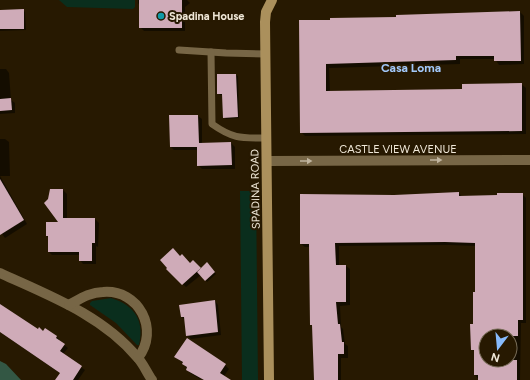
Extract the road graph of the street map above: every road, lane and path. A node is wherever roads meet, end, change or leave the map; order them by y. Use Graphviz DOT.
graph roads {
  1 [pos="272,0"];
  2 [pos="179,50"];
  3 [pos="211,52"];
  4 [pos="266,54"];
  5 [pos="267,138"];
  6 [pos="530,160"];
  7 [pos="267,161"];
  8 [pos="0,272"];
  9 [pos="69,305"];
  10 [pos="138,358"];
  11 [pos="152,380"];
  12 [pos="269,380"];
  1 -- 4 [label="street, SPADINA ROAD"];
  2 -- 3 [label="lane"];
  3 -- 4 [label="lane"];
  3 -- 5 [label="lane"];
  4 -- 5 [label="street, SPADINA ROAD"];
  5 -- 7 [label="street, SPADINA ROAD"];
  7 -- 6 [label="street, CASTLE VIEW AVENUE, one-way"];
  7 -- 12 [label="street, SPADINA ROAD"];
  8 -- 9 [label="street"];
  9 -- 10 [label="street"];
  9 -- 10 [label="street"];
  10 -- 11 [label="street"];
}
